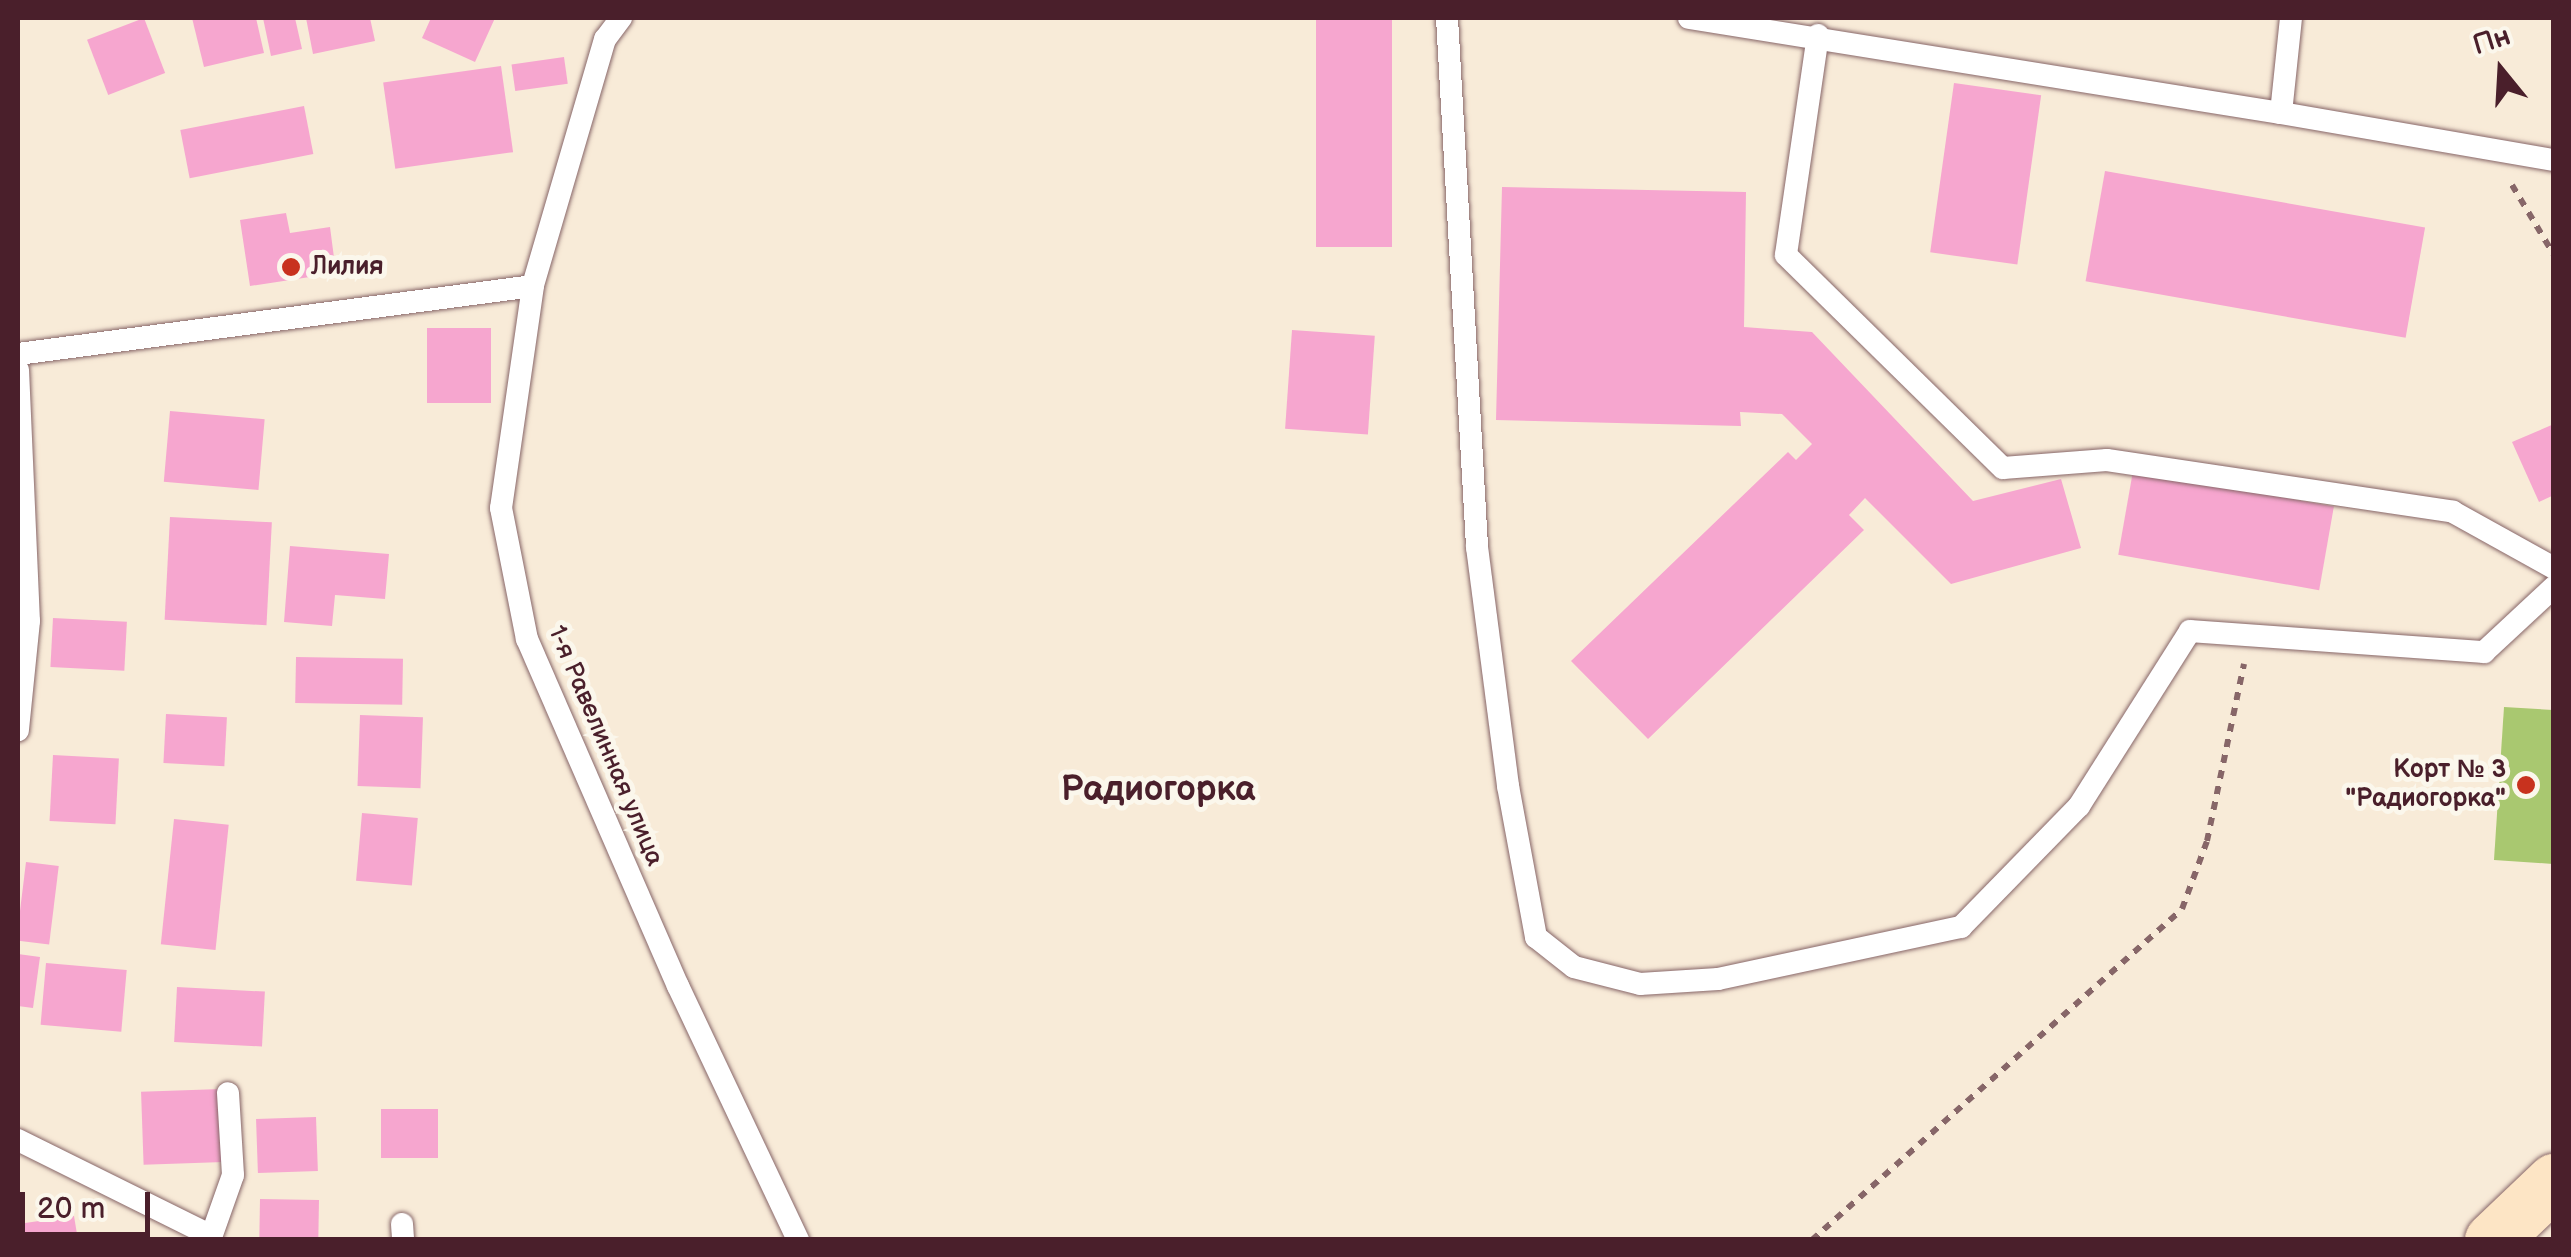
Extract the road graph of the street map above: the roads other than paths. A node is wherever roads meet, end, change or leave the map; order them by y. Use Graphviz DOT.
graph roads {
  1 [pos="621,18"];
  2 [pos="1448,18"];
  3 [pos="1690,18"];
  4 [pos="2291,18"];
  5 [pos="1818,36"];
  6 [pos="2281,113"];
  7 [pos="2554,160"];
  8 [pos="533,286"];
  9 [pos="18,354"];
  10 [pos="18,370"];
  11 [pos="2554,568"];
  12 [pos="2554,587"];
  13 [pos="18,730"];
  14 [pos="228,1093"];
  15 [pos="18,1140"];
  16 [pos="2554,1181"];
  17 [pos="210,1237"];
  18 [pos="798,1240"];
  19 [pos="2492,1240"];
  1 -- 8 [label="lane, 1-я Равелинная улица"];
  2 -- 12 [label="lane"];
  3 -- 5 [label="lane"];
  4 -- 6 [label="lane"];
  5 -- 6 [label="lane"];
  5 -- 11 [label="lane"];
  6 -- 7 [label="lane"];
  8 -- 9 [label="lane"];
  8 -- 18 [label="lane, 1-я Равелинная улица"];
  10 -- 13 [label="lane"];
  14 -- 17 [label="lane"];
  15 -- 17 [label="lane"];
  16 -- 19 [label="street"];
}
